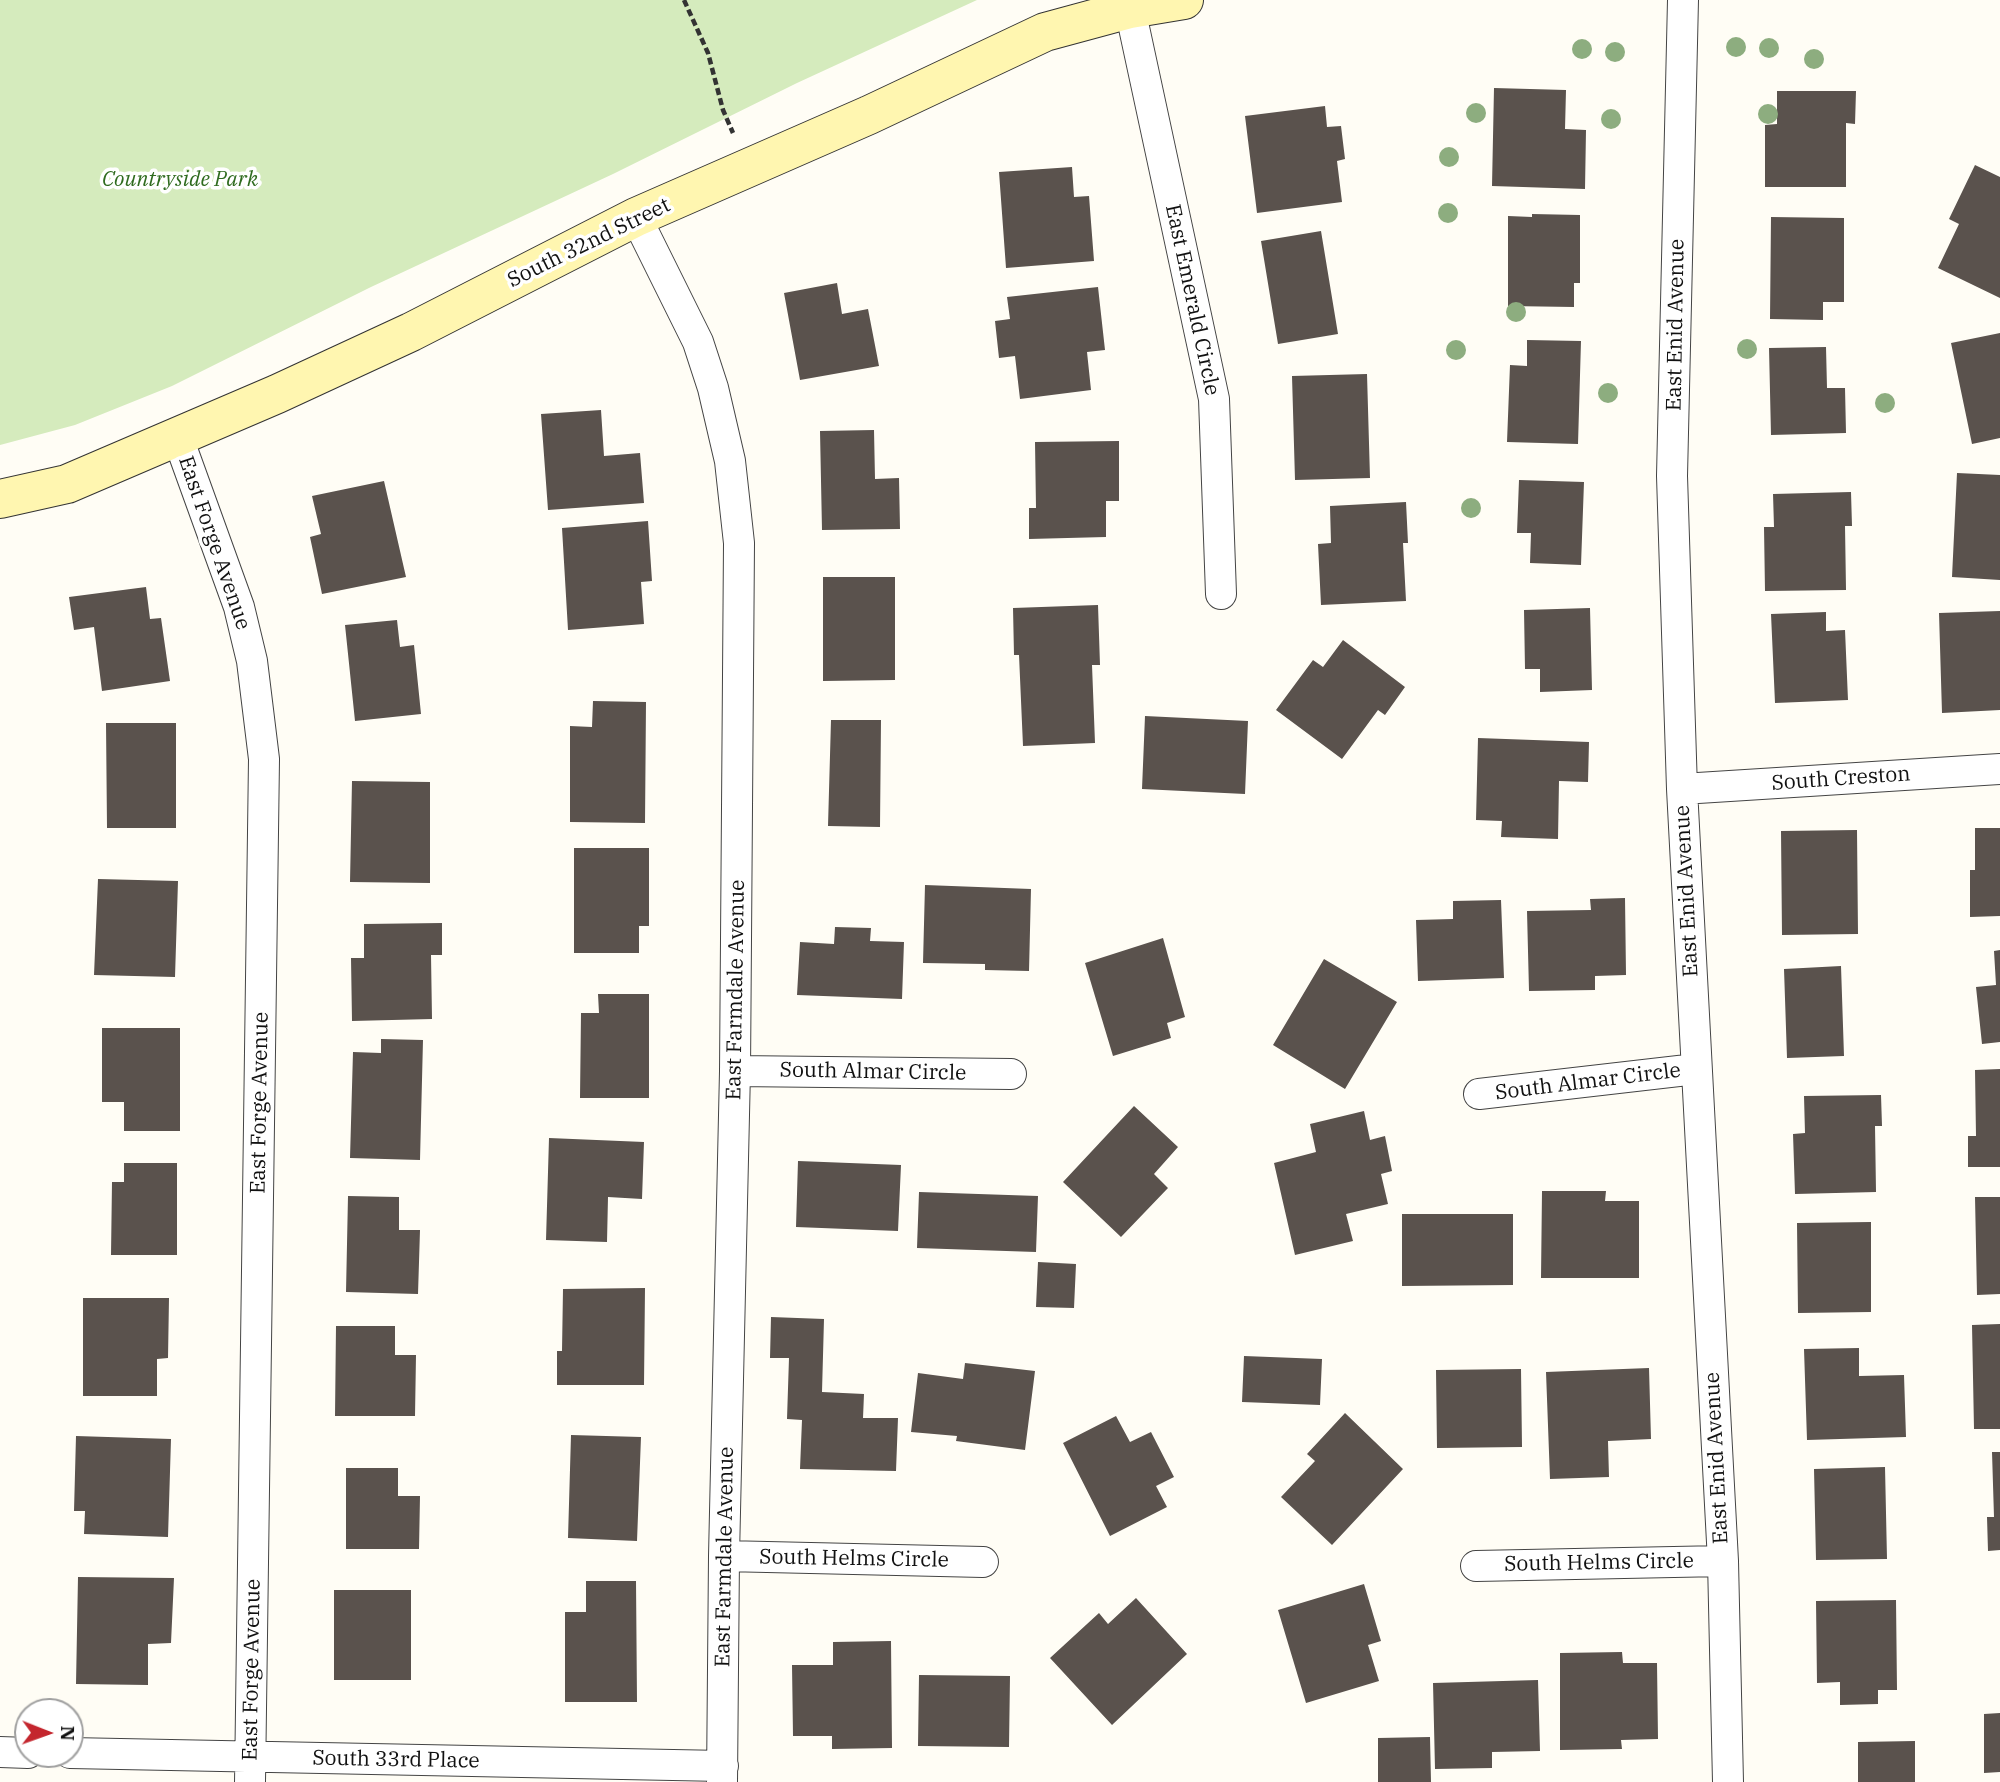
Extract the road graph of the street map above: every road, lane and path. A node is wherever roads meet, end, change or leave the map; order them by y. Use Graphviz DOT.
graph roads {
  1 [pos="684,0"];
  2 [pos="1184,0"];
  3 [pos="1683,0"];
  4 [pos="1130,9"];
  5 [pos="749,169"];
  6 [pos="636,217"];
  7 [pos="178,438"];
  8 [pos="0,499"];
  9 [pos="1221,594"];
  10 [pos="2000,769"];
  11 [pos="1682,789"];
  12 [pos="1696,1069"];
  13 [pos="735,1071"];
  14 [pos="1011,1074"];
  15 [pos="1479,1094"];
  16 [pos="724,1556"];
  17 [pos="1723,1561"];
  18 [pos="983,1562"];
  19 [pos="1476,1566"];
  20 [pos="84,1754"];
  21 [pos="250,1769"];
  22 [pos="722,1774"];
  23 [pos="1728,1782"];
  1 -- 5 [label="path"];
  2 -- 4 [label="street, South 32nd Street"];
  3 -- 11 [label="street, East Enid Avenue"];
  4 -- 5 [label="street, South 32nd Street"];
  4 -- 9 [label="street, East Emerald Circle"];
  5 -- 6 [label="street, South 32nd Street"];
  6 -- 7 [label="street, South 32nd Street"];
  6 -- 13 [label="street, East Farmdale Avenue"];
  7 -- 8 [label="street, South 32nd Street"];
  7 -- 21 [label="street, East Forge Avenue"];
  10 -- 11 [label="street, South Creston"];
  11 -- 12 [label="street, East Enid Avenue"];
  12 -- 15 [label="street, South Almar Circle"];
  12 -- 17 [label="street, East Enid Avenue"];
  13 -- 14 [label="street, South Almar Circle"];
  13 -- 16 [label="street, East Farmdale Avenue"];
  16 -- 18 [label="street, South Helms Circle"];
  16 -- 22 [label="street, East Farmdale Avenue"];
  17 -- 19 [label="street, South Helms Circle"];
  17 -- 23 [label="street, East Enid Avenue"];
  20 -- 21 [label="street, South 33rd Place"];
  21 -- 22 [label="street, South 33rd Place"];
}
